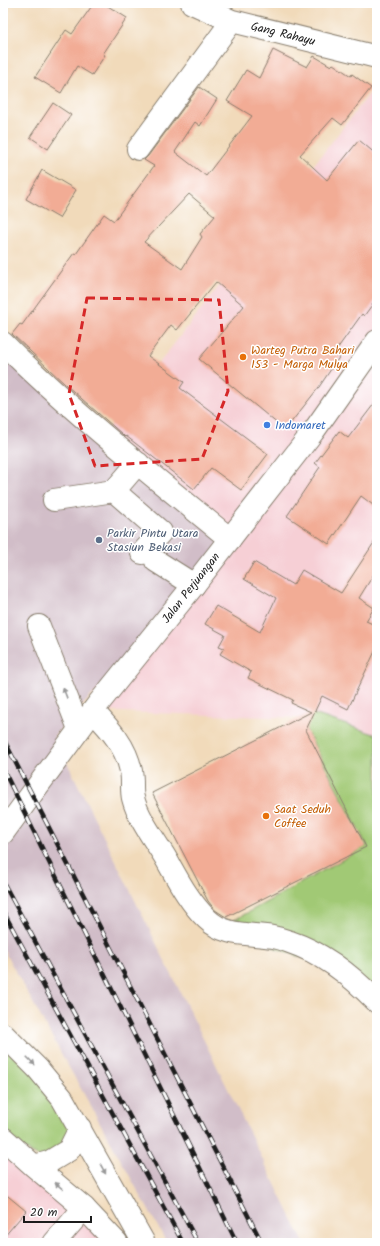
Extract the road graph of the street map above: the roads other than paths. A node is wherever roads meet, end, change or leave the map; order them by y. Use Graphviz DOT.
graph roads {
  1 [pos="192,3"];
  2 [pos="232,21"];
  3 [pos="377,57"];
  4 [pos="138,149"];
  5 [pos="377,341"];
  6 [pos="3,343"];
  7 [pos="138,464"];
  8 [pos="114,491"];
  9 [pos="54,500"];
  10 [pos="230,539"];
  11 [pos="194,585"];
  12 [pos="39,626"];
  13 [pos="93,711"];
  14 [pos="80,729"];
  15 [pos="3,833"];
  16 [pos="377,1002"];
  17 [pos="3,1034"];
  18 [pos="80,1128"];
  19 [pos="3,1138"];
  20 [pos="34,1166"];
  21 [pos="84,1208"];
  22 [pos="54,1243"];
  23 [pos="117,1243"];
  24 [pos="144,1243"];
  1 -- 2 [label="main road, Gang Rahayu"];
  2 -- 3 [label="main road, Gang Rahayu"];
  2 -- 4 [label="main road"];
  5 -- 10 [label="main road, Jalan Perjuangan"];
  6 -- 7 [label="main road"];
  7 -- 8 [label="main road"];
  7 -- 10 [label="main road"];
  8 -- 9 [label="main road"];
  8 -- 11 [label="main road"];
  10 -- 11 [label="main road, Jalan Perjuangan"];
  11 -- 13 [label="main road, Jalan Perjuangan"];
  14 -- 12 [label="main road, one-way"];
  13 -- 14 [label="main road, Jalan Perjuangan"];
  13 -- 16 [label="main road"];
  14 -- 15 [label="main road, Jalan Perjuangan"];
  17 -- 18 [label="main road, one-way"];
  18 -- 20 [label="main road"];
  18 -- 24 [label="main road, one-way"];
  19 -- 20 [label="main road"];
  21 -- 20 [label="main road, one-way"];
  21 -- 22 [label="main road"];
  21 -- 23 [label="main road"];
}
